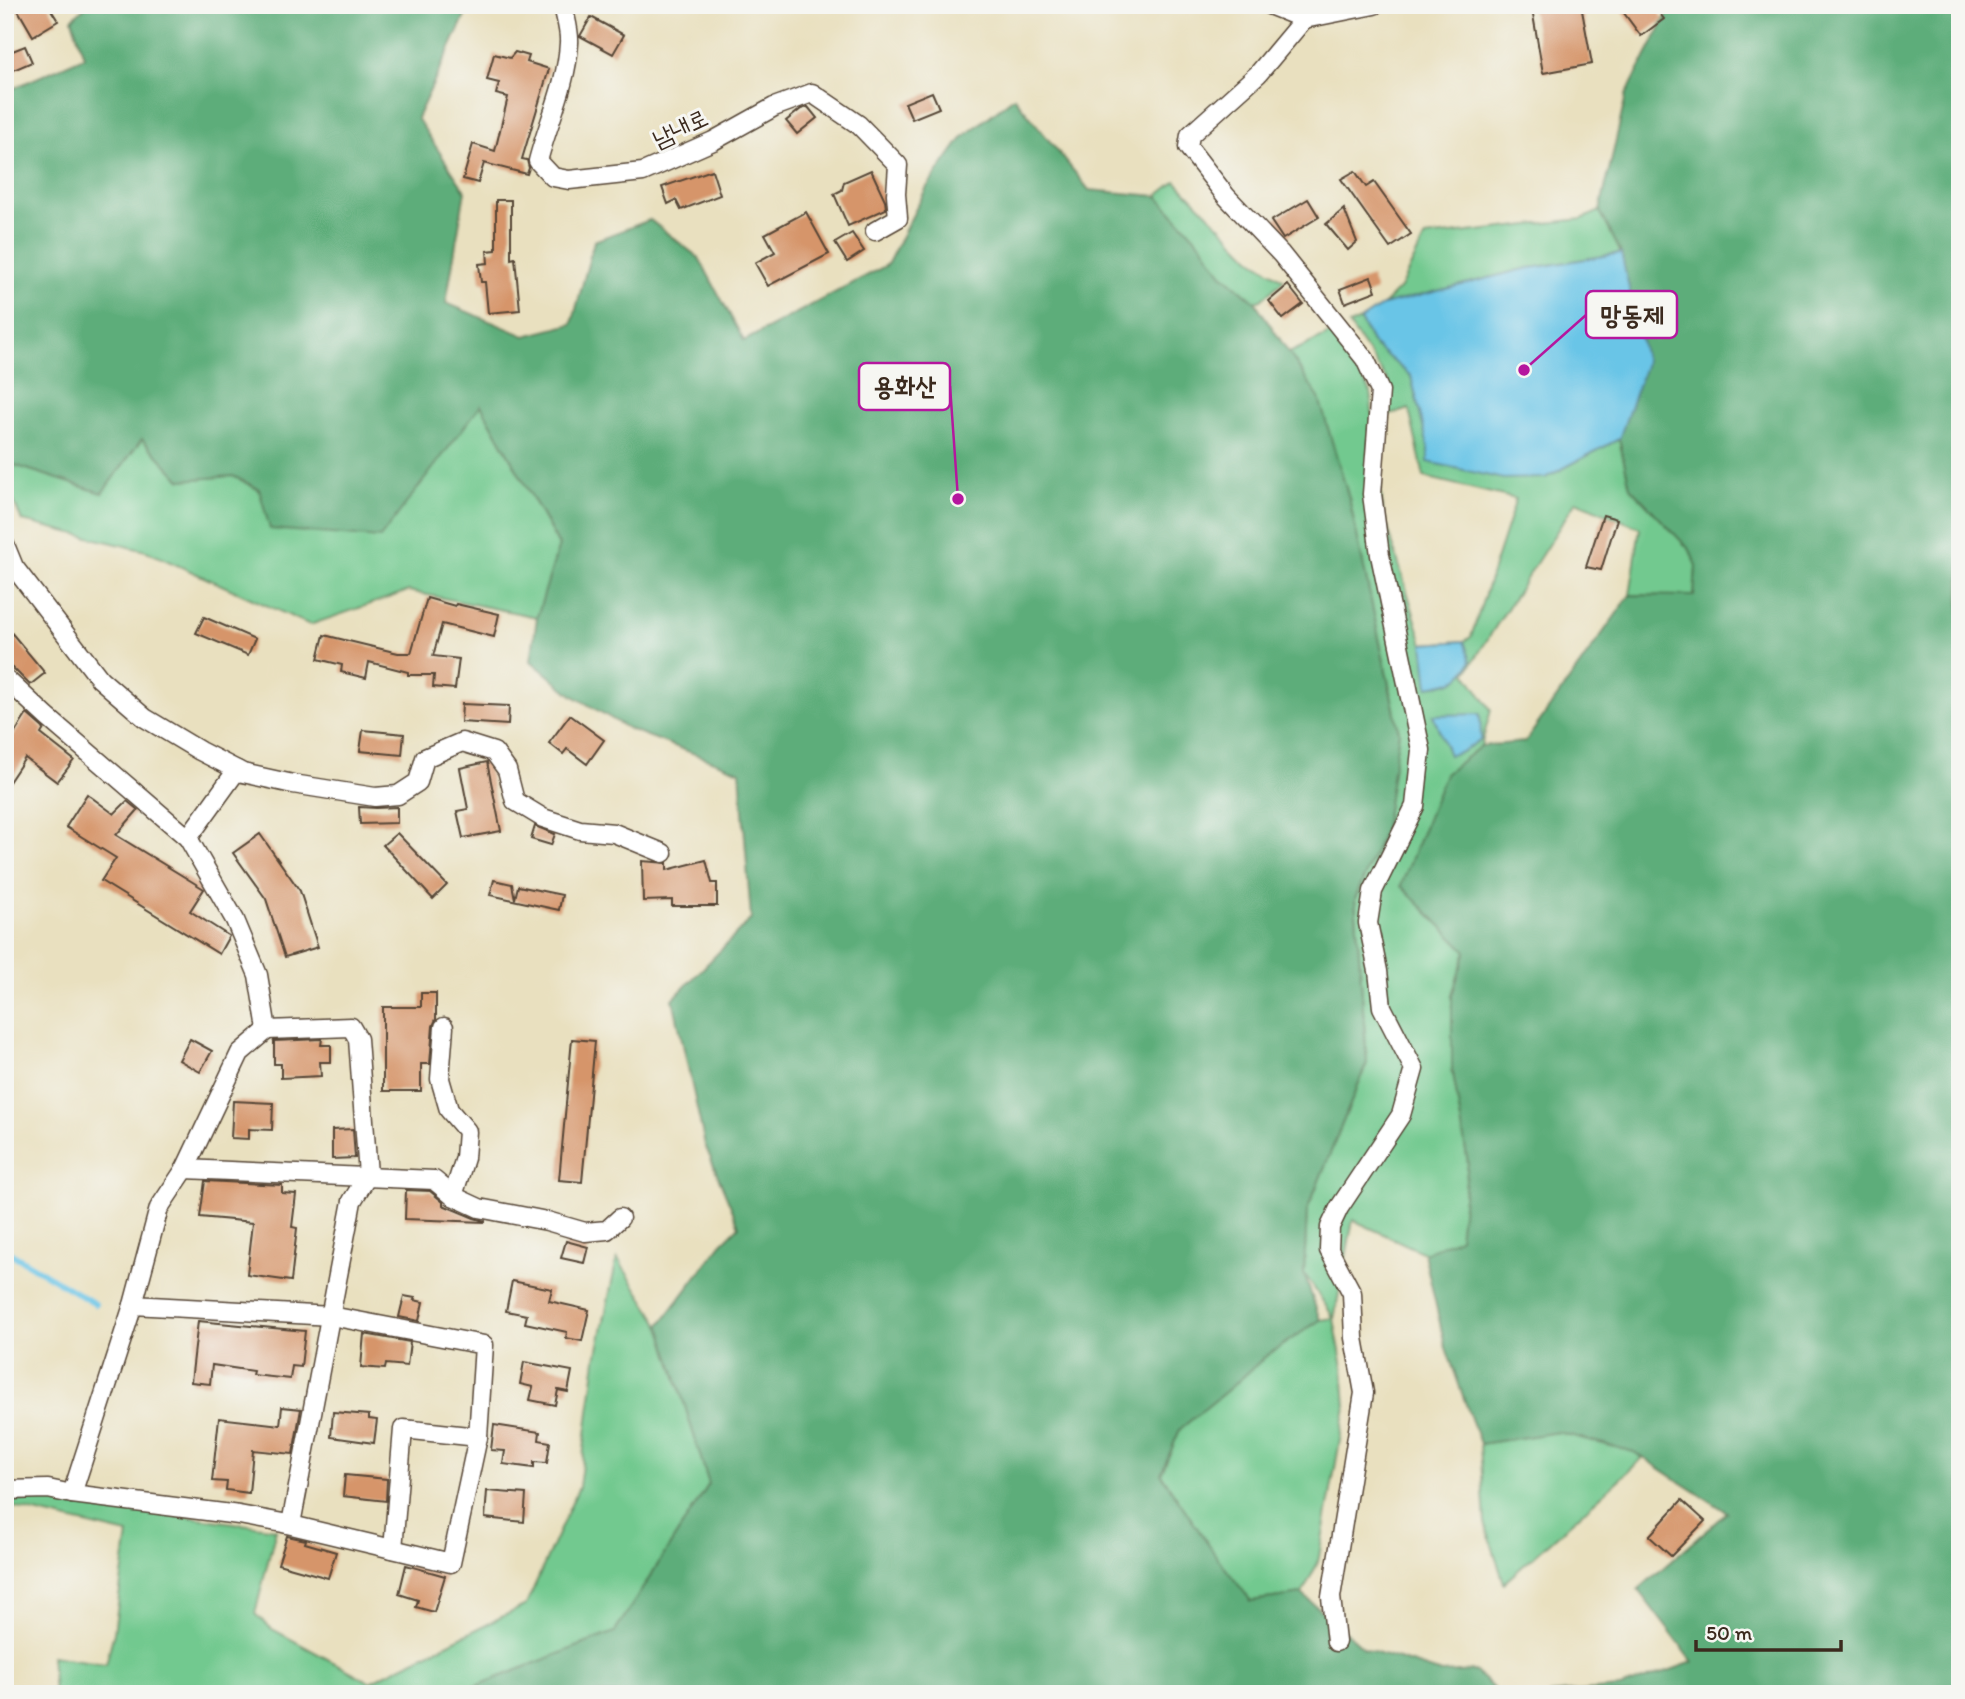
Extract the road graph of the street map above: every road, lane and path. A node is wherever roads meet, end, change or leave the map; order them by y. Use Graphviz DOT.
graph roads {
  1 [pos="563,5"];
  2 [pos="1269,5"];
  3 [pos="1374,5"];
  4 [pos="1304,19"];
  5 [pos="875,231"];
  6 [pos="5,545"];
  7 [pos="5,678"];
  8 [pos="236,770"];
  9 [pos="188,838"];
  10 [pos="663,853"];
  11 [pos="444,1027"];
  12 [pos="267,1030"];
  13 [pos="185,1169"];
  14 [pos="368,1175"];
  15 [pos="453,1196"];
  16 [pos="620,1218"];
  17 [pos="133,1305"];
  18 [pos="331,1316"];
  19 [pos="478,1437"];
  20 [pos="5,1490"];
  21 [pos="72,1494"];
  22 [pos="291,1524"];
  23 [pos="393,1549"];
  24 [pos="1336,1642"];
  1 -- 5 [label="street, 남내로"];
  2 -- 4 [label="street"];
  3 -- 4 [label="street"];
  4 -- 24 [label="street"];
  6 -- 8 [label="street"];
  7 -- 9 [label="street"];
  8 -- 9 [label="street"];
  8 -- 10 [label="street"];
  9 -- 12 [label="street"];
  11 -- 15 [label="street"];
  12 -- 13 [label="street"];
  12 -- 14 [label="street"];
  13 -- 14 [label="street"];
  13 -- 17 [label="street"];
  14 -- 15 [label="street"];
  14 -- 18 [label="street"];
  15 -- 16 [label="street"];
  17 -- 18 [label="street"];
  17 -- 21 [label="street"];
  18 -- 19 [label="street"];
  18 -- 22 [label="street"];
  19 -- 23 [label="street"];
  19 -- 23 [label="street"];
  20 -- 21 [label="street"];
  21 -- 22 [label="street"];
  22 -- 23 [label="street"];
}
